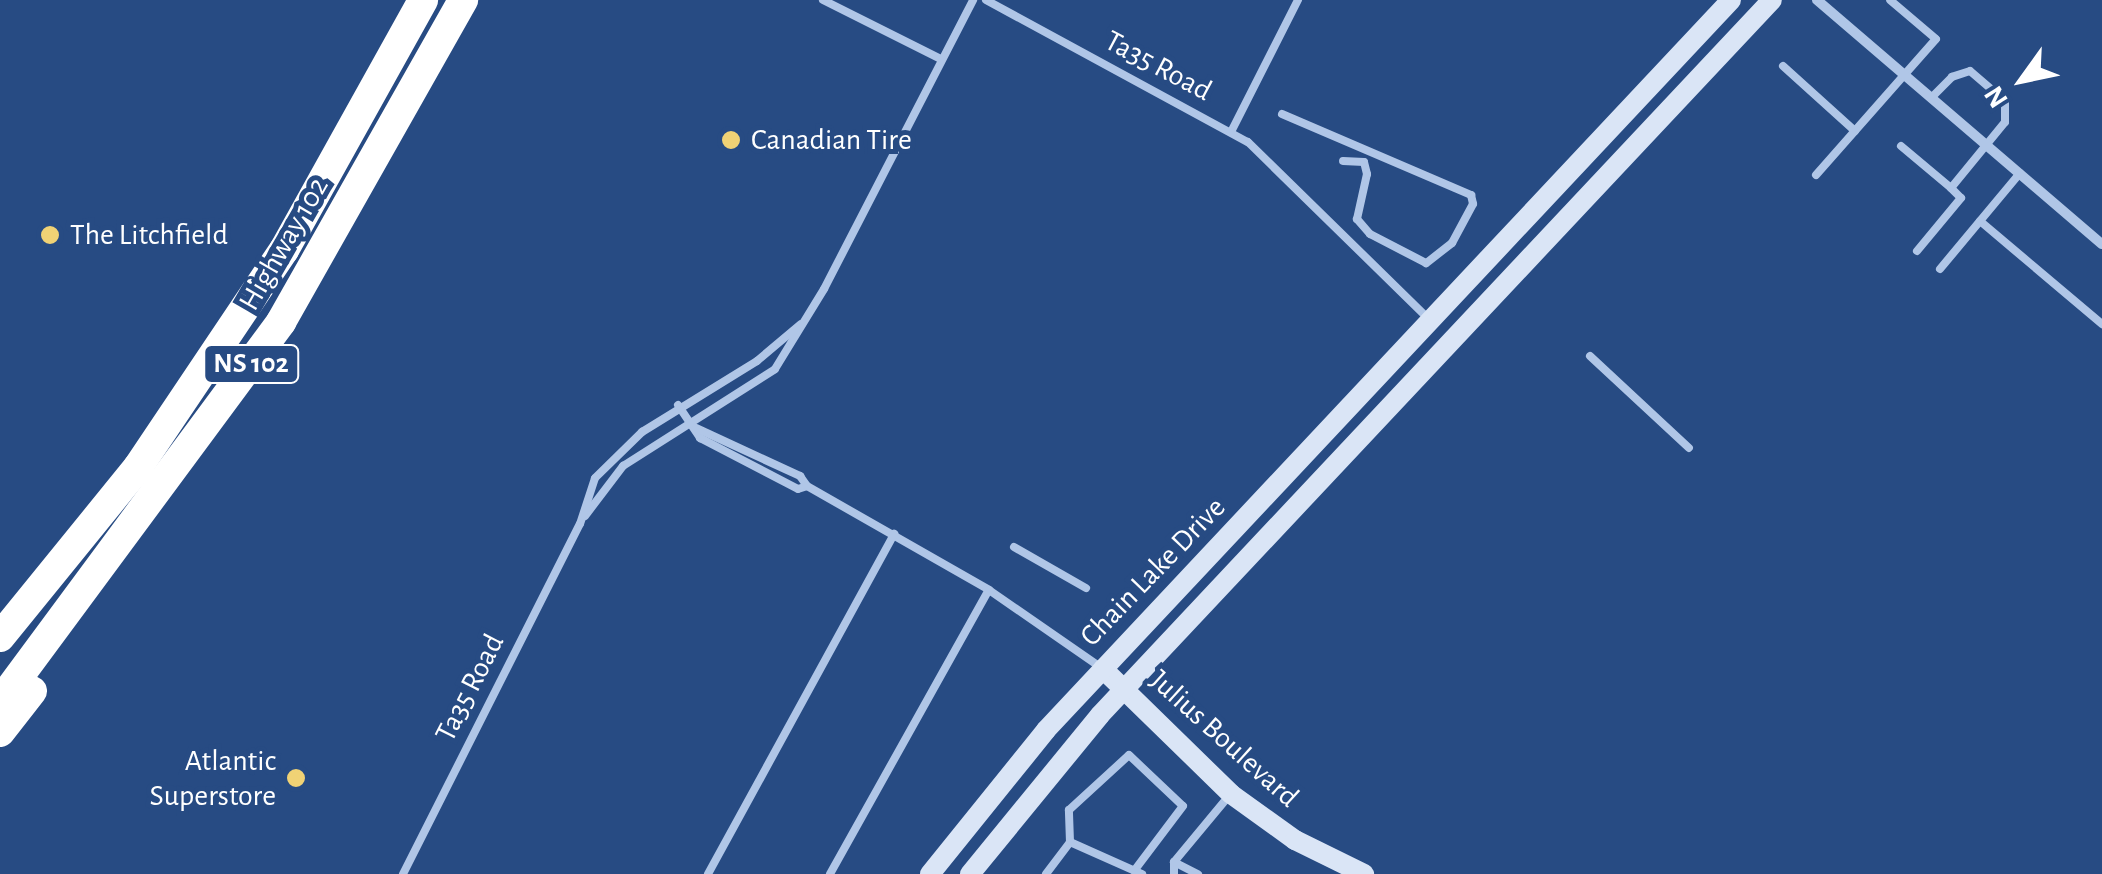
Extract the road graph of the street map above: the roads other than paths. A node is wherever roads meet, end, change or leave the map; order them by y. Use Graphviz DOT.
graph roads {
  1 [pos="423,0"];
  2 [pos="462,0"];
  3 [pos="823,0"];
  4 [pos="973,0"];
  5 [pos="986,0"];
  6 [pos="1298,0"];
  7 [pos="1731,0"];
  8 [pos="1772,0"];
  9 [pos="1817,0"];
  10 [pos="1890,0"];
  11 [pos="941,59"];
  12 [pos="1784,66"];
  13 [pos="1904,75"];
  14 [pos="1931,98"];
  15 [pos="1282,114"];
  16 [pos="1855,131"];
  17 [pos="1231,132"];
  18 [pos="1987,145"];
  19 [pos="1901,146"];
  20 [pos="1343,160"];
  21 [pos="2020,174"];
  22 [pos="1816,175"];
  23 [pos="1951,188"];
  24 [pos="1980,221"];
  25 [pos="2102,244"];
  26 [pos="1918,251"];
  27 [pos="1940,269"];
  28 [pos="281,322"];
  29 [pos="1432,322"];
  30 [pos="801,324"];
  31 [pos="2102,324"];
  32 [pos="1452,342"];
  33 [pos="1590,356"];
  34 [pos="678,405"];
  35 [pos="693,425"];
  36 [pos="1689,448"];
  37 [pos="580,524"];
  38 [pos="894,534"];
  39 [pos="1014,547"];
  40 [pos="1086,588"];
  41 [pos="989,590"];
  42 [pos="0,633"];
  43 [pos="1103,669"];
  44 [pos="1124,690"];
  45 [pos="0,702"];
  46 [pos="0,732"];
  47 [pos="1231,794"];
  48 [pos="1070,842"];
  49 [pos="1174,862"];
  50 [pos="1138,872"];
  51 [pos="402,874"];
  52 [pos="708,874"];
  53 [pos="830,874"];
  54 [pos="930,874"];
  55 [pos="970,874"];
  56 [pos="1046,874"];
  57 [pos="1174,874"];
  58 [pos="1198,874"];
  59 [pos="1364,874"];
  1 -- 42 [label="highway, Highway 102 / NS 102"];
  2 -- 28 [label="highway, Highway 102 / NS 102"];
  3 -- 11 [label="lane"];
  4 -- 11 [label="lane, Ta35 Road"];
  5 -- 17 [label="lane, Ta35 Road"];
  6 -- 17 [label="lane, Ta35 Road"];
  7 -- 29 [label="street, Chain Lake Drive"];
  8 -- 32 [label="street, Chain Lake Drive"];
  9 -- 13 [label="street"];
  10 -- 13 [label="lane"];
  11 -- 30 [label="lane, Ta35 Road"];
  12 -- 16 [label="lane"];
  13 -- 14 [label="street"];
  13 -- 16 [label="lane"];
  14 -- 18 [label="street"];
  14 -- 18 [label="lane"];
  15 -- 20 [label="lane"];
  16 -- 22 [label="lane"];
  17 -- 29 [label="lane"];
  18 -- 21 [label="street"];
  18 -- 23 [label="lane"];
  19 -- 23 [label="lane"];
  21 -- 24 [label="lane"];
  21 -- 25 [label="street"];
  23 -- 26 [label="lane"];
  24 -- 27 [label="lane"];
  24 -- 31 [label="lane"];
  28 -- 45 [label="highway, Highway 102 / NS 102"];
  28 -- 46 [label="highway"];
  29 -- 32 [label="street"];
  29 -- 43 [label="street, Chain Lake Drive"];
  30 -- 34 [label="lane, Ta35 Road"];
  30 -- 35 [label="lane, Ta35 Road"];
  32 -- 44 [label="street, Chain Lake Drive"];
  33 -- 36 [label="lane"];
  34 -- 35 [label="lane"];
  34 -- 37 [label="lane, Ta35 Road"];
  35 -- 37 [label="lane, Ta35 Road"];
  35 -- 38 [label="lane"];
  37 -- 51 [label="lane, Ta35 Road"];
  38 -- 41 [label="lane"];
  38 -- 52 [label="lane"];
  39 -- 40 [label="lane"];
  41 -- 43 [label="lane"];
  41 -- 53 [label="lane"];
  43 -- 44 [label="street, Julius Boulevard"];
  43 -- 54 [label="street, Chain Lake Drive"];
  44 -- 47 [label="street, Julius Boulevard"];
  44 -- 55 [label="street, Chain Lake Drive"];
  47 -- 49 [label="lane"];
  47 -- 59 [label="street, Julius Boulevard"];
  48 -- 50 [label="lane"];
  48 -- 50 [label="lane"];
  48 -- 56 [label="lane"];
  49 -- 57 [label="lane"];
  49 -- 58 [label="lane"];
}
